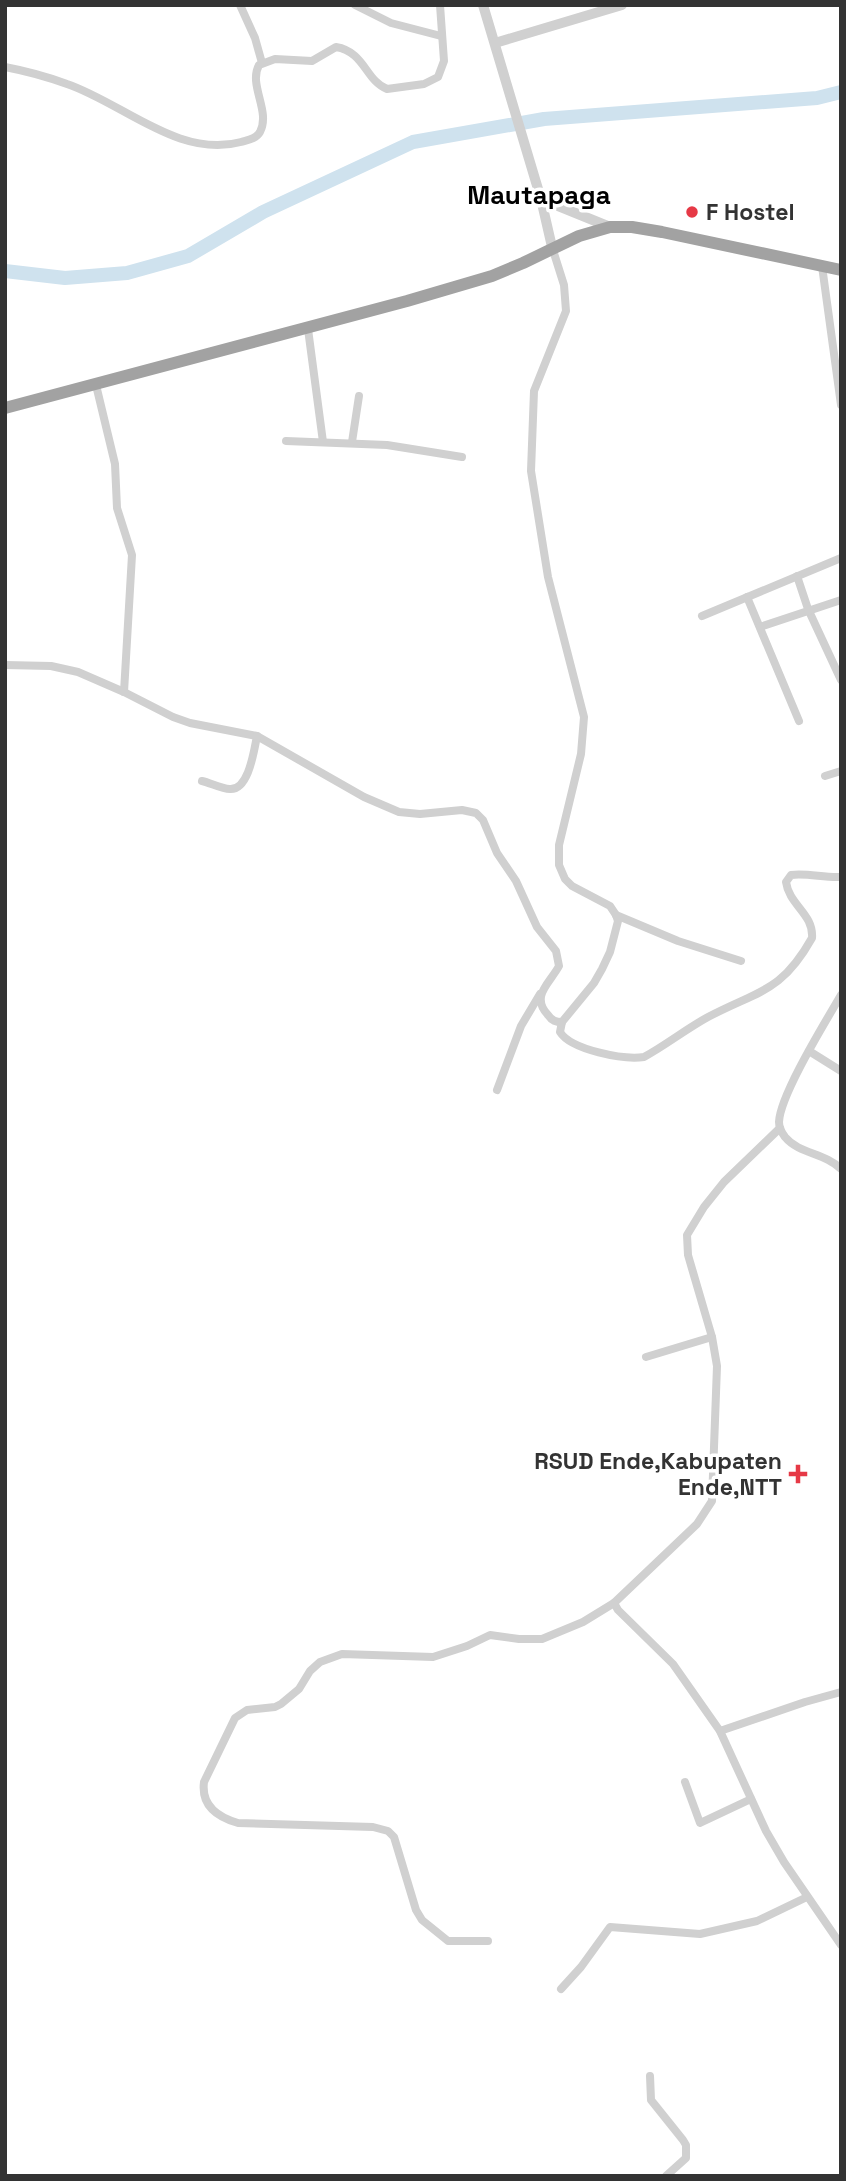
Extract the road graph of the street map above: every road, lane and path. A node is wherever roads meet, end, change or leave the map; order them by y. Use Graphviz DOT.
graph roads {
  1 [pos="240,5"];
  2 [pos="355,5"];
  3 [pos="440,5"];
  4 [pos="483,5"];
  5 [pos="622,5"];
  6 [pos="441,36"];
  7 [pos="495,43"];
  8 [pos="262,63"];
  9 [pos="5,67"];
  10 [pos="541,199"];
  11 [pos="610,227"];
  12 [pos="552,247"];
  13 [pos="822,266"];
  14 [pos="841,270"];
  15 [pos="308,329"];
  16 [pos="96,385"];
  17 [pos="359,396"];
  18 [pos="841,405"];
  19 [pos="5,408"];
  20 [pos="286,440"];
  21 [pos="323,442"];
  22 [pos="352,442"];
  23 [pos="462,457"];
  24 [pos="841,558"];
  25 [pos="797,576"];
  26 [pos="747,597"];
  27 [pos="841,600"];
  28 [pos="808,609"];
  29 [pos="702,616"];
  30 [pos="760,627"];
  31 [pos="5,665"];
  32 [pos="841,680"];
  33 [pos="124,692"];
  34 [pos="799,721"];
  35 [pos="257,736"];
  36 [pos="841,771"];
  37 [pos="825,776"];
  38 [pos="202,781"];
  39 [pos="841,877"];
  40 [pos="616,915"];
  41 [pos="741,961"];
  42 [pos="540,993"];
  43 [pos="841,995"];
  44 [pos="562,1022"];
  45 [pos="809,1051"];
  46 [pos="841,1071"];
  47 [pos="497,1090"];
  48 [pos="780,1128"];
  49 [pos="841,1169"];
  50 [pos="712,1337"];
  51 [pos="646,1357"];
  52 [pos="614,1603"];
  53 [pos="841,1692"];
  54 [pos="720,1731"];
  55 [pos="685,1782"];
  56 [pos="751,1799"];
  57 [pos="807,1897"];
  58 [pos="488,1941"];
  59 [pos="841,1945"];
  60 [pos="561,1989"];
  61 [pos="650,2076"];
  62 [pos="666,2176"];
  1 -- 8 [label="street"];
  2 -- 6 [label="street"];
  3 -- 6 [label="street"];
  4 -- 7 [label="street"];
  5 -- 7 [label="street"];
  6 -- 8 [label="street"];
  7 -- 10 [label="street"];
  8 -- 9 [label="street"];
  10 -- 11 [label="street"];
  10 -- 12 [label="street"];
  11 -- 12 [label="highway"];
  11 -- 13 [label="highway"];
  12 -- 15 [label="highway"];
  12 -- 40 [label="street"];
  13 -- 14 [label="highway"];
  13 -- 18 [label="street"];
  15 -- 16 [label="highway"];
  15 -- 21 [label="street"];
  16 -- 19 [label="highway"];
  16 -- 33 [label="street"];
  17 -- 22 [label="street"];
  20 -- 21 [label="street"];
  21 -- 22 [label="street"];
  22 -- 23 [label="street"];
  24 -- 25 [label="street"];
  25 -- 26 [label="street"];
  25 -- 28 [label="street"];
  26 -- 29 [label="street"];
  26 -- 30 [label="street"];
  27 -- 28 [label="street"];
  28 -- 30 [label="street"];
  28 -- 32 [label="street"];
  30 -- 34 [label="street"];
  31 -- 33 [label="street"];
  33 -- 35 [label="street"];
  35 -- 38 [label="street"];
  35 -- 42 [label="street"];
  36 -- 37 [label="street"];
  39 -- 44 [label="street"];
  40 -- 41 [label="street"];
  40 -- 44 [label="street"];
  42 -- 44 [label="street"];
  42 -- 47 [label="street"];
  43 -- 45 [label="street"];
  45 -- 46 [label="street"];
  45 -- 48 [label="street"];
  48 -- 49 [label="street"];
  48 -- 50 [label="street"];
  50 -- 51 [label="street"];
  50 -- 52 [label="street"];
  52 -- 54 [label="street"];
  52 -- 58 [label="street"];
  53 -- 54 [label="street"];
  54 -- 56 [label="street"];
  55 -- 56 [label="street"];
  56 -- 57 [label="street"];
  57 -- 59 [label="street"];
  57 -- 60 [label="street"];
  61 -- 62 [label="street"];
}
